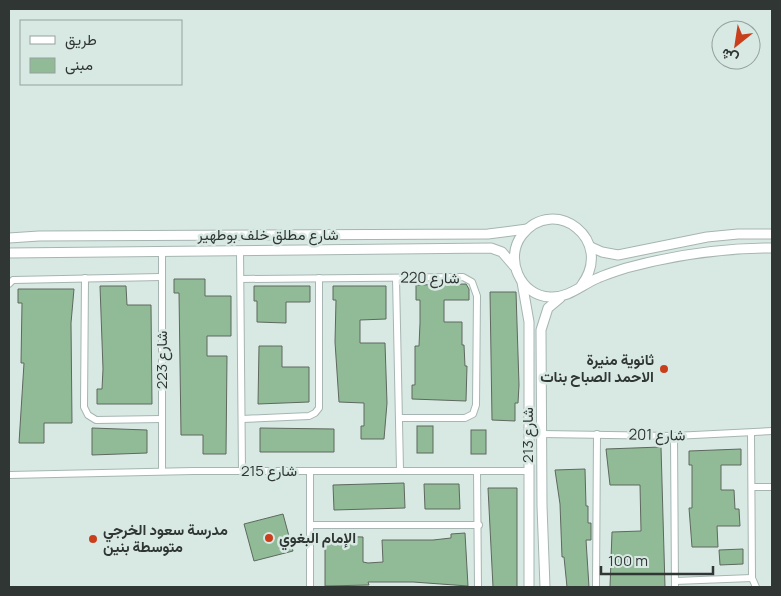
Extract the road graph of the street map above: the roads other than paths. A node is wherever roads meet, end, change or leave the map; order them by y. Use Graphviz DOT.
graph roads {
  1 [pos="527,229"];
  2 [pos="772,234"];
  3 [pos="9,238"];
  4 [pos="591,247"];
  5 [pos="772,248"];
  6 [pos="162,250"];
  7 [pos="240,251"];
  8 [pos="9,253"];
  9 [pos="514,266"];
  10 [pos="161,277"];
  11 [pos="85,278"];
  12 [pos="319,278"];
  13 [pos="396,278"];
  14 [pos="241,279"];
  15 [pos="522,282"];
  16 [pos="9,284"];
  17 [pos="581,286"];
  18 [pos="562,297"];
  19 [pos="400,418"];
  20 [pos="162,419"];
  21 [pos="242,419"];
  22 [pos="772,431"];
  23 [pos="542,434"];
  24 [pos="597,434"];
  25 [pos="752,434"];
  26 [pos="674,436"];
  27 [pos="242,470"];
  28 [pos="400,470"];
  29 [pos="162,471"];
  30 [pos="310,471"];
  31 [pos="478,471"];
  32 [pos="528,471"];
  33 [pos="9,474"];
  34 [pos="752,487"];
  35 [pos="772,487"];
  36 [pos="310,525"];
  37 [pos="479,525"];
  38 [pos="752,578"];
  39 [pos="675,584"];
  40 [pos="310,587"];
  41 [pos="478,587"];
  42 [pos="530,587"];
  43 [pos="546,587"];
  44 [pos="596,587"];
  45 [pos="756,587"];
  1 -- 3 [label="main road, شارع مطلق خلف بوطهير"];
  1 -- 4 [label="main road"];
  1 -- 9 [label="main road"];
  2 -- 4 [label="main road"];
  4 -- 17 [label="main road"];
  5 -- 17 [label="main road"];
  6 -- 7 [label="main road, شارع مطلق خلف بوطهير"];
  6 -- 8 [label="main road, شارع مطلق خلف بوطهير"];
  6 -- 10 [label="street, شارع 223"];
  7 -- 9 [label="main road, شارع مطلق خلف بوطهير"];
  7 -- 14 [label="street"];
  9 -- 15 [label="main road"];
  10 -- 11 [label="street"];
  10 -- 20 [label="street, شارع 223"];
  11 -- 16 [label="street"];
  11 -- 20 [label="street"];
  12 -- 13 [label="street, شارع 220"];
  12 -- 14 [label="street, شارع 220"];
  12 -- 21 [label="street"];
  13 -- 19 [label="street"];
  13 -- 19 [label="street, شارع 220"];
  14 -- 21 [label="street"];
  15 -- 18 [label="main road"];
  15 -- 32 [label="main road, شارع 213"];
  17 -- 18 [label="main road"];
  18 -- 23 [label="main road, شارع 213"];
  19 -- 28 [label="street"];
  20 -- 29 [label="street, شارع 223"];
  21 -- 27 [label="street"];
  22 -- 25 [label="street, شارع 201"];
  23 -- 24 [label="street, شارع 201"];
  23 -- 43 [label="main road, شارع 213"];
  24 -- 26 [label="street, شارع 201"];
  24 -- 44 [label="street"];
  25 -- 26 [label="street, شارع 201"];
  25 -- 34 [label="street"];
  26 -- 39 [label="street"];
  27 -- 29 [label="street, شارع 215"];
  27 -- 30 [label="street, شارع 215"];
  28 -- 30 [label="street, شارع 215"];
  28 -- 31 [label="street, شارع 215"];
  29 -- 33 [label="street, شارع 215"];
  30 -- 36 [label="street"];
  31 -- 32 [label="street, شارع 215"];
  31 -- 37 [label="street"];
  32 -- 42 [label="main road, شارع 213"];
  34 -- 35 [label="street"];
  34 -- 38 [label="street"];
  36 -- 37 [label="street"];
  36 -- 40 [label="street"];
  37 -- 41 [label="street"];
  38 -- 39 [label="street"];
  38 -- 45 [label="street"];
}
